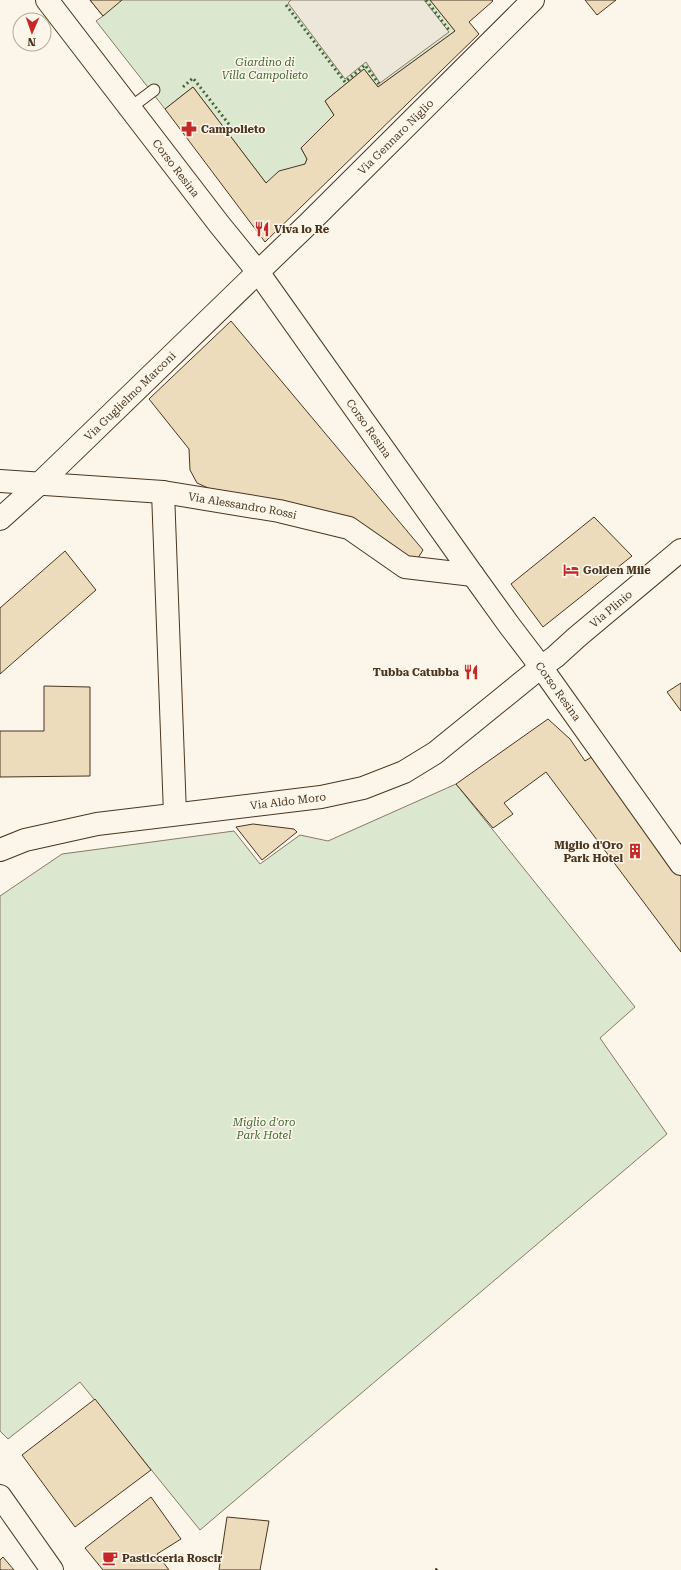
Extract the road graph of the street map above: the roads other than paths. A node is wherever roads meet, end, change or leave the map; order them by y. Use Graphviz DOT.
graph roads {
  1 [pos="47,0"];
  2 [pos="533,0"];
  3 [pos="154,90"];
  4 [pos="130,108"];
  5 [pos="258,272"];
  6 [pos="0,481"];
  7 [pos="38,484"];
  8 [pos="163,492"];
  9 [pos="0,519"];
  10 [pos="681,550"];
  11 [pos="473,575"];
  12 [pos="541,667"];
  13 [pos="175,814"];
  14 [pos="0,850"];
  15 [pos="681,864"];
  16 [pos="0,1496"];
  17 [pos="52,1570"];
  1 -- 4 [label="street, Corso Resina"];
  2 -- 5 [label="street, Via Gennaro Niglio"];
  3 -- 4 [label="lane"];
  4 -- 5 [label="street, Corso Resina"];
  5 -- 7 [label="street, Via Guglielmo Marconi"];
  5 -- 11 [label="street, Corso Resina"];
  6 -- 7 [label="street, Via Alessandro Rossi"];
  7 -- 8 [label="street, Via Alessandro Rossi"];
  7 -- 9 [label="street, Via Guglielmo Marconi"];
  8 -- 11 [label="street, Via Alessandro Rossi"];
  8 -- 13 [label="street"];
  10 -- 12 [label="street, Via Plinio"];
  11 -- 12 [label="street, Corso Resina"];
  12 -- 13 [label="street, Via Aldo Moro"];
  12 -- 15 [label="street, Corso Resina"];
  13 -- 14 [label="street, Via Aldo Moro"];
  16 -- 17 [label="street"];
}
